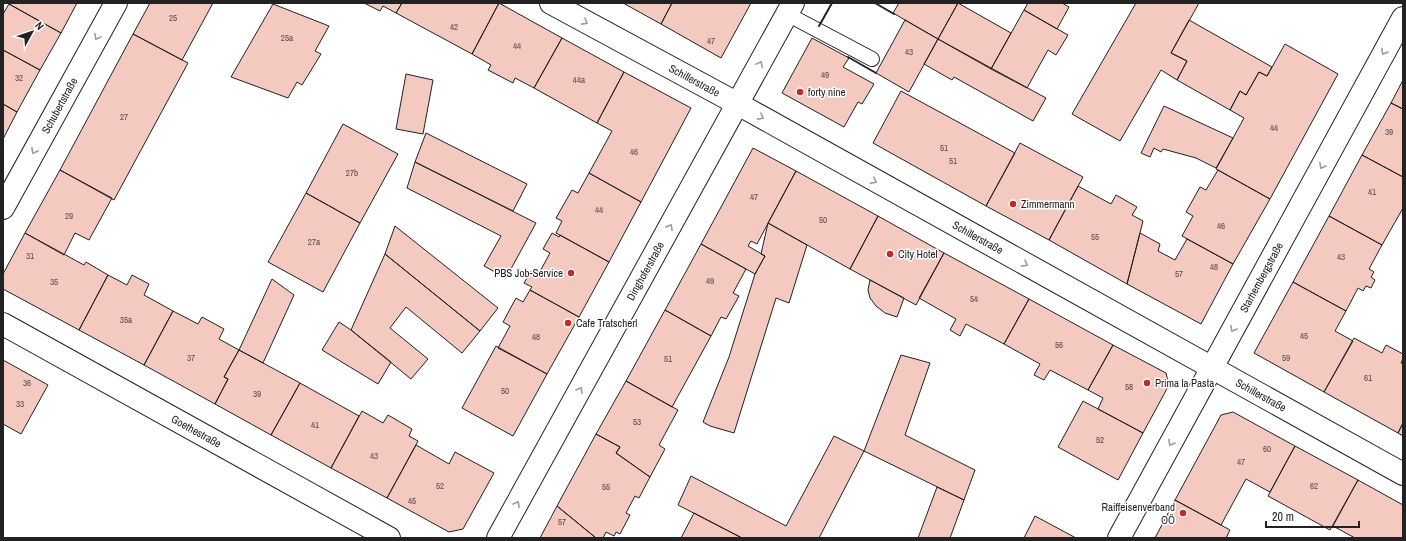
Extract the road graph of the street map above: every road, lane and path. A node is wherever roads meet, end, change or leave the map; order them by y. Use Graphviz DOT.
graph roads {
  1 [pos="116,3"];
  2 [pos="551,3"];
  3 [pos="790,8"];
  4 [pos="1403,18"];
  5 [pos="872,59"];
  6 [pos="738,104"];
  7 [pos="3,208"];
  8 [pos="3,324"];
  9 [pos="1212,368"];
  10 [pos="1403,474"];
  11 [pos="389,538"];
  12 [pos="498,538"];
  13 [pos="1119,538"];
  1 -- 7 [label="street, Schubertstraße, one-way"];
  2 -- 6 [label="street, Schillerstraße, one-way"];
  3 -- 5 [label="lane"];
  6 -- 3 [label="street, Dinghoferstraße, one-way"];
  4 -- 9 [label="street, Starhembergstraße, one-way"];
  6 -- 9 [label="street, Schillerstraße, one-way"];
  12 -- 6 [label="street, Dinghoferstraße, one-way"];
  8 -- 11 [label="street, Goethestraße"];
  9 -- 10 [label="street, Schillerstraße"];
  9 -- 13 [label="street, Starhembergstraße, one-way"];
}
